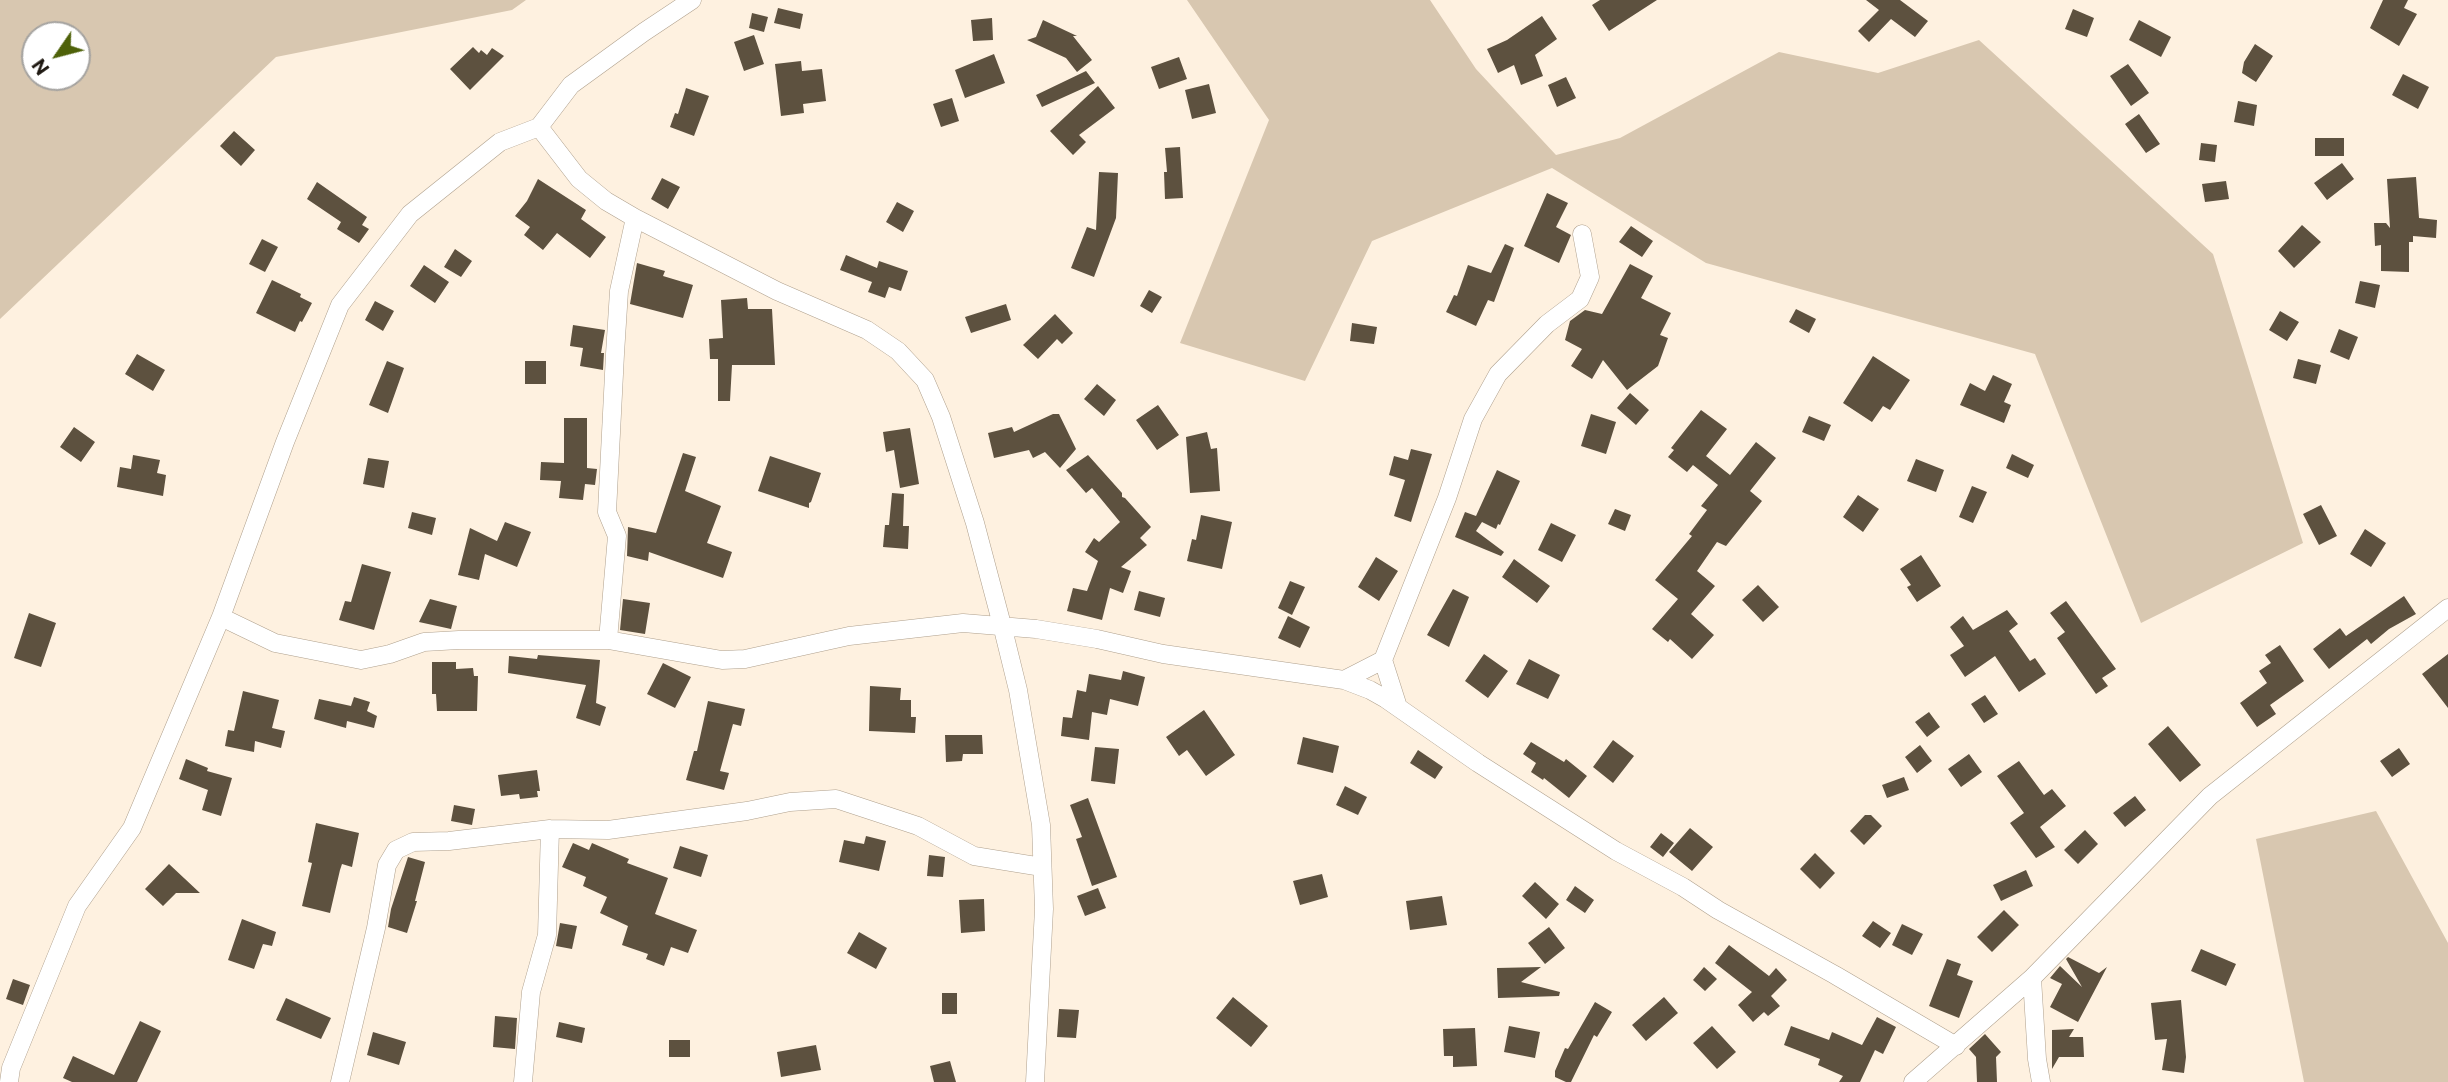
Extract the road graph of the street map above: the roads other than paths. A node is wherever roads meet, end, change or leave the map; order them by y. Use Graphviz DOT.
graph roads {
  1 [pos="692,0"];
  2 [pos="539,127"];
  3 [pos="635,218"];
  4 [pos="1582,234"];
  5 [pos="2448,608"];
  6 [pos="221,617"];
  7 [pos="1002,625"];
  8 [pos="608,640"];
  9 [pos="1383,660"];
  10 [pos="1344,680"];
  11 [pos="1398,707"];
  12 [pos="550,829"];
  13 [pos="1042,867"];
  14 [pos="2032,978"];
  15 [pos="1956,1046"];
  16 [pos="9,1082"];
  17 [pos="341,1082"];
  18 [pos="523,1082"];
  19 [pos="1035,1082"];
  20 [pos="1913,1082"];
  21 [pos="2041,1082"];
  1 -- 2 [label="street"];
  2 -- 3 [label="street"];
  2 -- 6 [label="street"];
  3 -- 7 [label="street"];
  3 -- 8 [label="street"];
  4 -- 9 [label="street"];
  5 -- 14 [label="street"];
  6 -- 8 [label="street"];
  6 -- 16 [label="street"];
  7 -- 8 [label="street"];
  7 -- 10 [label="street"];
  7 -- 13 [label="street"];
  9 -- 10 [label="street"];
  9 -- 11 [label="street"];
  10 -- 11 [label="street"];
  11 -- 15 [label="street"];
  12 -- 13 [label="street"];
  12 -- 17 [label="street"];
  12 -- 18 [label="street"];
  13 -- 19 [label="street"];
  14 -- 15 [label="street"];
  14 -- 21 [label="street"];
  15 -- 20 [label="street"];
}
